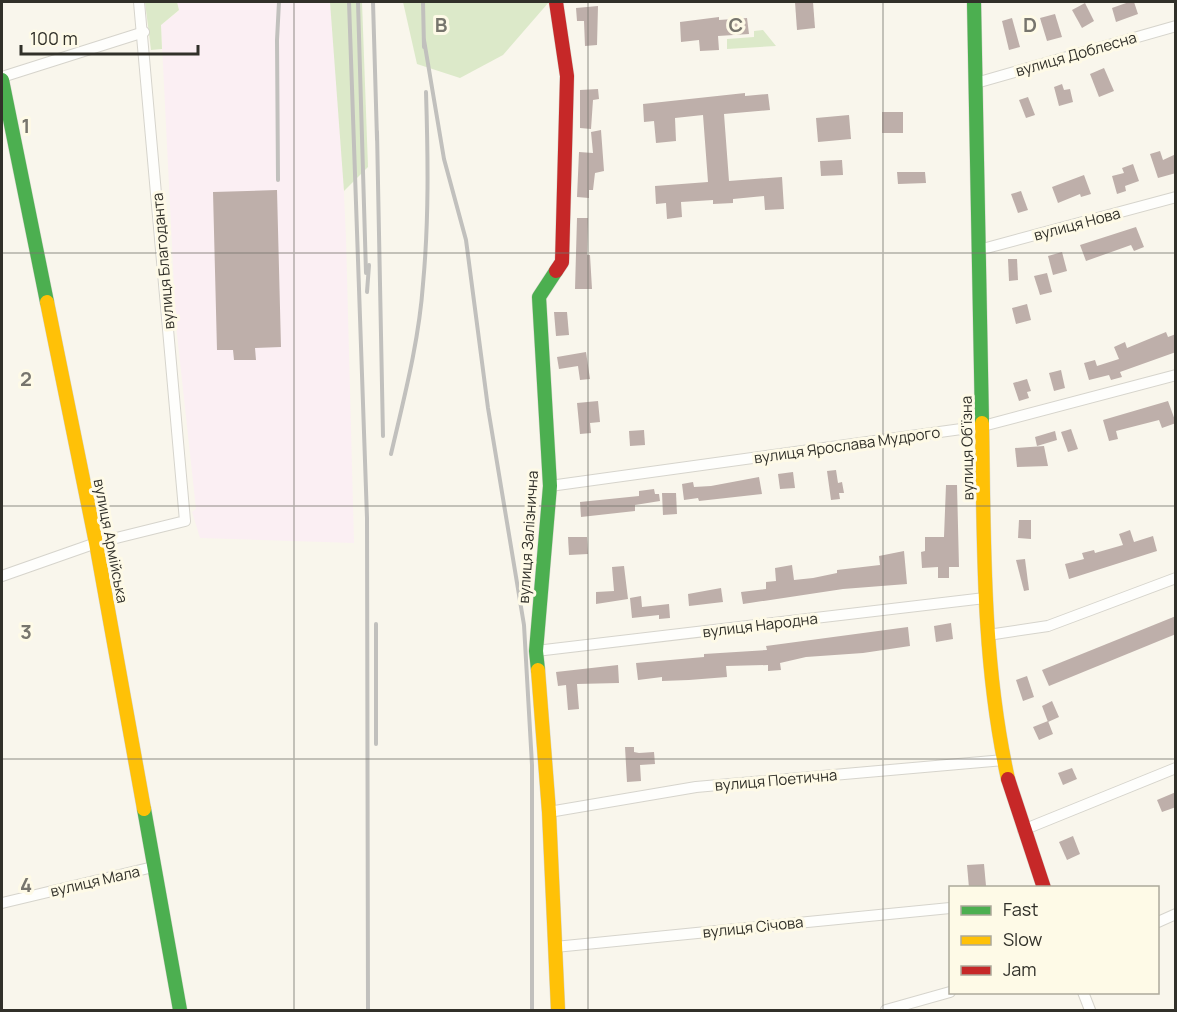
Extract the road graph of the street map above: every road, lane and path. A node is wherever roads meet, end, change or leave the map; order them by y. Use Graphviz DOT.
graph roads {
  1 [pos="139,2"];
  2 [pos="556,2"];
  3 [pos="974,2"];
  4 [pos="1176,26"];
  5 [pos="144,32"];
  6 [pos="2,79"];
  7 [pos="976,83"];
  8 [pos="1176,197"];
  9 [pos="979,250"];
  10 [pos="1176,375"];
  11 [pos="983,426"];
  12 [pos="550,486"];
  13 [pos="96,543"];
  14 [pos="2,576"];
  15 [pos="1176,578"];
  16 [pos="985,598"];
  17 [pos="988,634"];
  18 [pos="536,651"];
  19 [pos="1004,760"];
  20 [pos="1176,768"];
  21 [pos="549,812"];
  22 [pos="1023,830"];
  23 [pos="153,867"];
  24 [pos="1043,886"];
  25 [pos="2,903"];
  26 [pos="949,908"];
  27 [pos="1176,914"];
  28 [pos="1159,922"];
  29 [pos="555,947"];
  30 [pos="949,993"];
  31 [pos="1083,994"];
  32 [pos="180,1011"];
  33 [pos="558,1011"];
  34 [pos="886,1011"];
  35 [pos="1090,1011"];
  1 -- 5 [label="street, вулиця Благоданта"];
  2 -- 12 [label="street, вулиця Залізнична"];
  3 -- 7 [label="street, вулиця Об'їзна"];
  4 -- 7 [label="street, вулиця Доблесна"];
  5 -- 6 [label="street"];
  5 -- 13 [label="street, вулиця Благоданта"];
  6 -- 13 [label="street, вулиця Армійська"];
  7 -- 9 [label="street, вулиця Об'їзна"];
  8 -- 9 [label="street, вулиця Нова"];
  9 -- 11 [label="street, вулиця Об'їзна"];
  10 -- 11 [label="street, вулиця Ярослава Мудрого"];
  11 -- 12 [label="street, вулиця Ярослава Мудрого"];
  11 -- 16 [label="street, вулиця Об'їзна"];
  12 -- 18 [label="street, вулиця Залізнична"];
  13 -- 14 [label="street"];
  13 -- 23 [label="street, вулиця Армійська"];
  15 -- 17 [label="street"];
  16 -- 17 [label="street, вулиця Об'їзна"];
  16 -- 18 [label="street, вулиця Народна"];
  17 -- 19 [label="street, вулиця Об'їзна"];
  18 -- 21 [label="street, вулиця Залізнична"];
  19 -- 21 [label="street, вулиця Поетична"];
  19 -- 22 [label="street, вулиця Об'їзна"];
  20 -- 22 [label="street"];
  21 -- 29 [label="street, вулиця Залізнична"];
  22 -- 24 [label="street, вулиця Об'їзна"];
  23 -- 25 [label="street, вулиця Мала"];
  23 -- 32 [label="street, вулиця Армійська"];
  26 -- 29 [label="street, вулиця Січова"];
  27 -- 28 [label="street"];
  29 -- 33 [label="street, вулиця Залізнична"];
  30 -- 34 [label="street"];
  31 -- 35 [label="street"];
}
